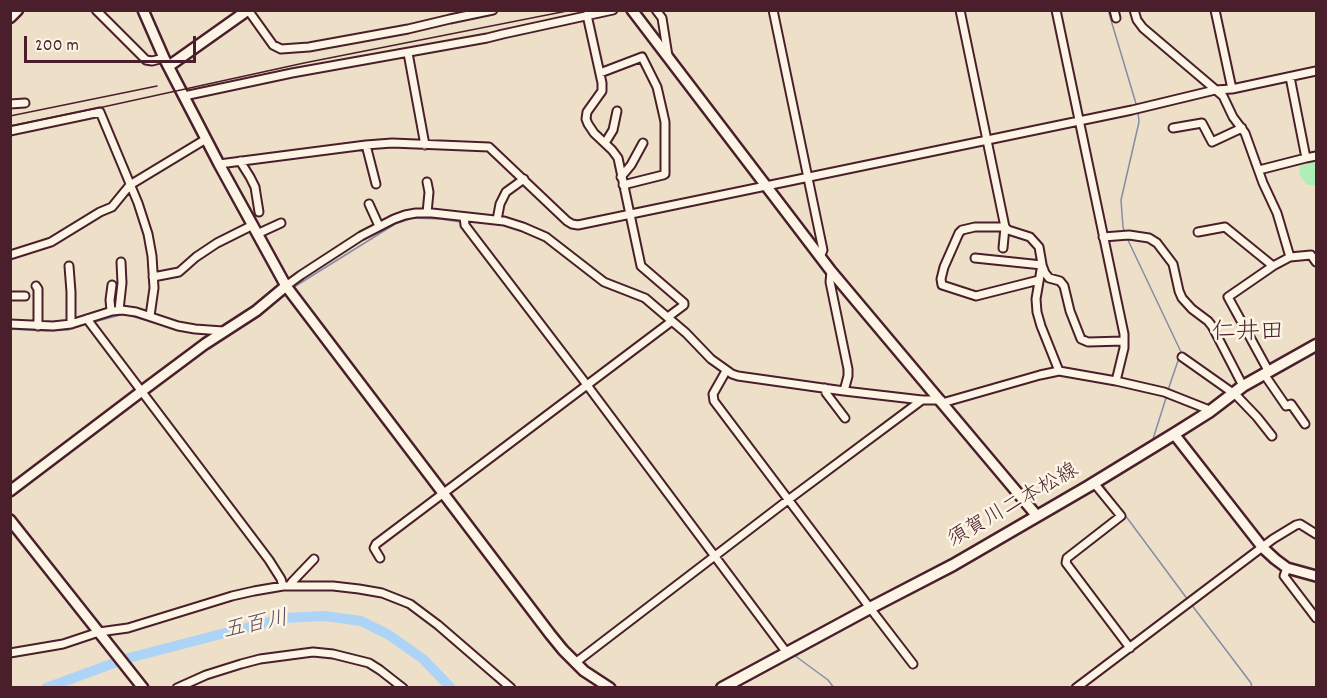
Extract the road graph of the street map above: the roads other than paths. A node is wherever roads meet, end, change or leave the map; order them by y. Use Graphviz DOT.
graph roads {
  1 [pos="17,10"];
  2 [pos="96,10"];
  3 [pos="143,10"];
  4 [pos="248,10"];
  5 [pos="444,10"];
  6 [pos="493,10"];
  7 [pos="613,10"];
  8 [pos="632,10"];
  9 [pos="656,10"];
  10 [pos="773,10"];
  11 [pos="960,10"];
  12 [pos="1056,10"];
  13 [pos="1134,10"];
  14 [pos="1215,10"];
  15 [pos="587,15"];
  16 [pos="10,17"];
  17 [pos="450,19"];
  18 [pos="408,53"];
  19 [pos="668,58"];
  20 [pos="166,62"];
  21 [pos="1317,71"];
  22 [pos="600,73"];
  23 [pos="1290,76"];
  24 [pos="1232,89"];
  25 [pos="1215,90"];
  26 [pos="184,96"];
  27 [pos="25,103"];
  28 [pos="10,104"];
  29 [pos="617,111"];
  30 [pos="1079,120"];
  31 [pos="1173,128"];
  32 [pos="1242,128"];
  33 [pos="10,130"];
  34 [pos="206,139"];
  35 [pos="987,140"];
  36 [pos="605,143"];
  37 [pos="643,143"];
  38 [pos="366,144"];
  39 [pos="425,146"];
  40 [pos="1317,156"];
  41 [pos="1306,158"];
  42 [pos="240,161"];
  43 [pos="219,164"];
  44 [pos="1258,170"];
  45 [pos="808,177"];
  46 [pos="524,179"];
  47 [pos="622,181"];
  48 [pos="427,182"];
  49 [pos="376,184"];
  50 [pos="130,185"];
  51 [pos="765,186"];
  52 [pos="369,204"];
  53 [pos="259,212"];
  54 [pos="428,213"];
  55 [pos="629,214"];
  56 [pos="464,217"];
  57 [pos="497,220"];
  58 [pos="281,223"];
  59 [pos="379,226"];
  60 [pos="1005,227"];
  61 [pos="255,230"];
  62 [pos="1198,232"];
  63 [pos="1103,237"];
  64 [pos="1003,248"];
  65 [pos="10,255"];
  66 [pos="820,257"];
  67 [pos="1290,257"];
  68 [pos="975,258"];
  69 [pos="121,262"];
  70 [pos="1317,262"];
  71 [pos="1042,265"];
  72 [pos="69,266"];
  73 [pos="1273,266"];
  74 [pos="831,271"];
  75 [pos="153,277"];
  76 [pos="1039,280"];
  77 [pos="112,285"];
  78 [pos="36,286"];
  79 [pos="286,286"];
  80 [pos="10,296"];
  81 [pos="25,296"];
  82 [pos="115,311"];
  83 [pos="150,316"];
  84 [pos="87,319"];
  85 [pos="670,319"];
  86 [pos="10,324"];
  87 [pos="71,324"];
  88 [pos="38,326"];
  89 [pos="223,332"];
  90 [pos="1124,341"];
  91 [pos="1317,345"];
  92 [pos="1182,357"];
  93 [pos="726,371"];
  94 [pos="1059,371"];
  95 [pos="1266,373"];
  96 [pos="1116,381"];
  97 [pos="587,385"];
  98 [pos="825,388"];
  99 [pos="142,391"];
  100 [pos="844,391"];
  101 [pos="1236,391"];
  102 [pos="922,400"];
  103 [pos="942,401"];
  104 [pos="1209,411"];
  105 [pos="844,418"];
  106 [pos="1305,424"];
  107 [pos="1174,434"];
  108 [pos="1272,436"];
  109 [pos="1094,483"];
  110 [pos="10,491"];
  111 [pos="444,494"];
  112 [pos="788,500"];
  113 [pos="1037,516"];
  114 [pos="10,520"];
  115 [pos="1317,534"];
  116 [pos="1263,548"];
  117 [pos="715,556"];
  118 [pos="380,558"];
  119 [pos="314,559"];
  120 [pos="1287,568"];
  121 [pos="1317,576"];
  122 [pos="286,586"];
  123 [pos="870,608"];
  124 [pos="1317,618"];
  125 [pos="100,634"];
  126 [pos="1130,648"];
  127 [pos="10,653"];
  128 [pos="787,653"];
  129 [pos="575,663"];
  130 [pos="914,664"];
  131 [pos="142,687"];
  132 [pos="177,687"];
  133 [pos="403,687"];
  134 [pos="511,687"];
  135 [pos="610,687"];
  136 [pos="722,687"];
  137 [pos="1076,687"];
  1 -- 16 [label="main road"];
  2 -- 20 [label="street"];
  3 -- 20 [label="street"];
  4 -- 17 [label="street"];
  4 -- 20 [label="street"];
  5 -- 17 [label="street"];
  6 -- 17 [label="street"];
  7 -- 15 [label="street"];
  8 -- 19 [label="street"];
  9 -- 19 [label="street"];
  10 -- 45 [label="street"];
  11 -- 35 [label="street"];
  12 -- 30 [label="street"];
  13 -- 25 [label="street"];
  14 -- 24 [label="street"];
  15 -- 18 [label="street"];
  15 -- 22 [label="street"];
  18 -- 26 [label="street"];
  18 -- 39 [label="street"];
  19 -- 51 [label="street"];
  20 -- 26 [label="street"];
  21 -- 23 [label="street"];
  22 -- 36 [label="street"];
  22 -- 47 [label="street"];
  23 -- 24 [label="street"];
  23 -- 41 [label="street"];
  24 -- 25 [label="street"];
  25 -- 30 [label="street"];
  25 -- 32 [label="street"];
  26 -- 34 [label="street"];
  27 -- 28 [label="street"];
  29 -- 36 [label="street"];
  30 -- 35 [label="street"];
  30 -- 63 [label="street"];
  31 -- 32 [label="street"];
  32 -- 44 [label="street"];
  33 -- 50 [label="street"];
  34 -- 43 [label="street"];
  34 -- 50 [label="street"];
  35 -- 45 [label="street"];
  35 -- 60 [label="street"];
  36 -- 47 [label="street"];
  37 -- 47 [label="street"];
  38 -- 39 [label="street"];
  38 -- 42 [label="street"];
  38 -- 49 [label="street"];
  39 -- 46 [label="street"];
  40 -- 41 [label="street"];
  41 -- 44 [label="street"];
  42 -- 43 [label="street"];
  42 -- 53 [label="street"];
  43 -- 61 [label="street"];
  44 -- 67 [label="street"];
  45 -- 51 [label="street"];
  45 -- 66 [label="street"];
  46 -- 55 [label="street"];
  46 -- 57 [label="street"];
  47 -- 55 [label="street"];
  48 -- 54 [label="street"];
  50 -- 65 [label="street"];
  50 -- 75 [label="street"];
  51 -- 55 [label="street"];
  51 -- 66 [label="street"];
  52 -- 59 [label="street"];
  54 -- 56 [label="street"];
  54 -- 59 [label="street"];
  55 -- 85 [label="street"];
  56 -- 57 [label="street"];
  56 -- 97 [label="street"];
  57 -- 85 [label="street"];
  58 -- 61 [label="street"];
  59 -- 79 [label="street"];
  60 -- 64 [label="street"];
  60 -- 71 [label="street"];
  60 -- 76 [label="street"];
  61 -- 75 [label="street"];
  61 -- 79 [label="street"];
  62 -- 73 [label="street"];
  63 -- 90 [label="street"];
  63 -- 101 [label="street"];
  66 -- 74 [label="street"];
  67 -- 70 [label="street"];
  67 -- 73 [label="street"];
  68 -- 71 [label="street"];
  69 -- 82 [label="street"];
  71 -- 76 [label="street"];
  71 -- 90 [label="street"];
  72 -- 87 [label="street"];
  73 -- 95 [label="street"];
  74 -- 100 [label="street"];
  74 -- 103 [label="street"];
  75 -- 83 [label="street"];
  76 -- 94 [label="street"];
  77 -- 82 [label="street"];
  78 -- 88 [label="street"];
  79 -- 89 [label="street"];
  79 -- 111 [label="street"];
  80 -- 81 [label="street"];
  82 -- 83 [label="street"];
  82 -- 84 [label="street"];
  83 -- 89 [label="street"];
  84 -- 87 [label="street"];
  84 -- 99 [label="street"];
  85 -- 93 [label="street"];
  85 -- 97 [label="street"];
  86 -- 88 [label="street"];
  87 -- 88 [label="street"];
  89 -- 99 [label="street"];
  90 -- 96 [label="street"];
  91 -- 95 [label="main road, 須賀川二本松線"];
  92 -- 101 [label="street"];
  93 -- 98 [label="street"];
  93 -- 112 [label="street"];
  94 -- 96 [label="street"];
  94 -- 103 [label="street"];
  95 -- 101 [label="main road, 須賀川二本松線"];
  95 -- 106 [label="street"];
  96 -- 104 [label="street"];
  97 -- 111 [label="street"];
  97 -- 117 [label="street"];
  98 -- 100 [label="street"];
  98 -- 105 [label="street"];
  99 -- 110 [label="street"];
  99 -- 122 [label="street"];
  100 -- 102 [label="street"];
  101 -- 104 [label="main road, 須賀川二本松線"];
  101 -- 108 [label="street"];
  102 -- 103 [label="street"];
  102 -- 112 [label="street"];
  103 -- 113 [label="street"];
  104 -- 107 [label="main road, 須賀川二本松線"];
  107 -- 109 [label="main road, 須賀川二本松線"];
  107 -- 116 [label="street"];
  109 -- 113 [label="main road, 須賀川二本松線"];
  109 -- 126 [label="street"];
  111 -- 118 [label="street"];
  111 -- 129 [label="street"];
  112 -- 117 [label="street"];
  112 -- 123 [label="street"];
  113 -- 123 [label="main road, 須賀川二本松線"];
  114 -- 125 [label="street"];
  115 -- 116 [label="street"];
  116 -- 120 [label="street"];
  116 -- 126 [label="street"];
  117 -- 128 [label="street"];
  117 -- 129 [label="street"];
  119 -- 122 [label="street"];
  120 -- 121 [label="street"];
  120 -- 124 [label="street"];
  122 -- 125 [label="street"];
  122 -- 134 [label="street"];
  123 -- 128 [label="main road, 須賀川二本松線"];
  123 -- 130 [label="street"];
  125 -- 127 [label="street"];
  125 -- 131 [label="street"];
  126 -- 137 [label="street"];
  128 -- 136 [label="main road, 須賀川二本松線"];
  129 -- 135 [label="street"];
  132 -- 133 [label="street"];
}
